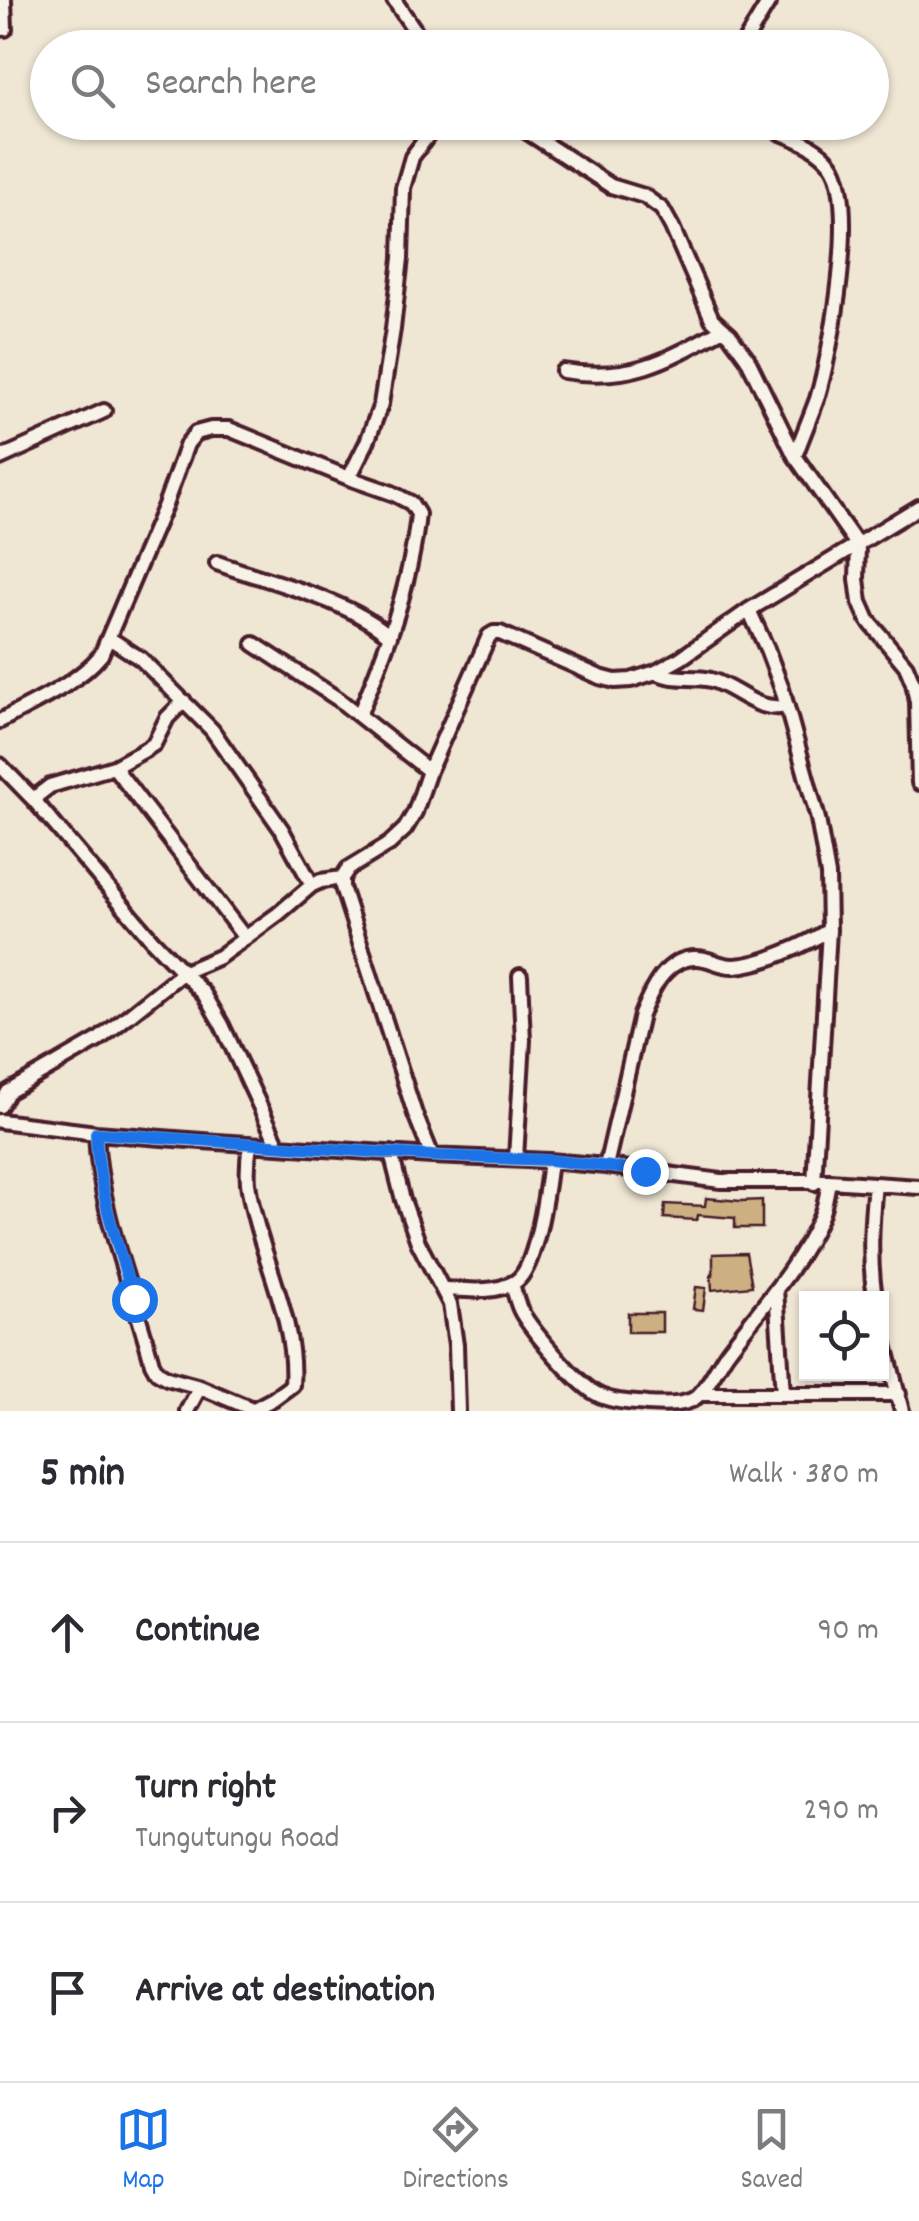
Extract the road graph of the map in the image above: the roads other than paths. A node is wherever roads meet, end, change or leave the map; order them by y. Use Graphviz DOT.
graph roads {
  1 [pos="4,0"];
  2 [pos="394,0"];
  3 [pos="770,0"];
  4 [pos="5,29"];
  5 [pos="415,30"];
  6 [pos="752,30"];
  7 [pos="425,140"];
  8 [pos="540,140"];
  9 [pos="800,140"];
  10 [pos="723,329"];
  11 [pos="563,370"];
  12 [pos="104,411"];
  13 [pos="795,456"];
  14 [pos="0,458"];
  15 [pos="349,478"];
  16 [pos="919,508"];
  17 [pos="858,546"];
  18 [pos="216,563"];
  19 [pos="749,610"];
  20 [pos="390,636"];
  21 [pos="109,638"];
  22 [pos="254,644"];
  23 [pos="656,672"];
  24 [pos="184,701"];
  25 [pos="786,706"];
  26 [pos="358,715"];
  27 [pos="0,721"];
  28 [pos="0,764"];
  29 [pos="114,767"];
  30 [pos="429,771"];
  31 [pos="919,783"];
  32 [pos="33,799"];
  33 [pos="342,878"];
  34 [pos="312,885"];
  35 [pos="829,930"];
  36 [pos="245,938"];
  37 [pos="182,974"];
  38 [pos="520,976"];
  39 [pos="0,1106"];
  40 [pos="0,1122"];
  41 [pos="96,1133"];
  42 [pos="250,1144"];
  43 [pos="278,1145"];
  44 [pos="391,1153"];
  45 [pos="432,1156"];
  46 [pos="516,1158"];
  47 [pos="550,1160"];
  48 [pos="606,1166"];
  49 [pos="830,1181"];
  50 [pos="814,1183"];
  51 [pos="875,1184"];
  52 [pos="919,1188"];
  53 [pos="512,1284"];
  54 [pos="444,1289"];
  55 [pos="776,1290"];
  56 [pos="874,1291"];
  57 [pos="889,1357"];
  58 [pos="200,1388"];
  59 [pos="702,1394"];
  60 [pos="782,1394"];
  61 [pos="802,1394"];
  62 [pos="900,1394"];
  63 [pos="256,1410"];
  64 [pos="187,1411"];
  65 [pos="458,1411"];
  66 [pos="803,1411"];
  67 [pos="902,1411"];
  1 -- 4 [label="street"];
  2 -- 5 [label="street"];
  3 -- 6 [label="street"];
  7 -- 15 [label="street"];
  8 -- 10 [label="street"];
  9 -- 13 [label="street"];
  10 -- 11 [label="street"];
  10 -- 13 [label="street"];
  12 -- 14 [label="street"];
  13 -- 17 [label="street"];
  15 -- 20 [label="street"];
  15 -- 21 [label="street"];
  16 -- 17 [label="street"];
  17 -- 19 [label="street"];
  17 -- 31 [label="street"];
  18 -- 20 [label="street"];
  19 -- 23 [label="street"];
  19 -- 25 [label="street"];
  20 -- 26 [label="street"];
  21 -- 24 [label="street"];
  21 -- 27 [label="street"];
  22 -- 26 [label="street"];
  23 -- 25 [label="street"];
  23 -- 30 [label="street"];
  24 -- 29 [label="street"];
  24 -- 34 [label="street"];
  25 -- 35 [label="street"];
  26 -- 30 [label="street"];
  28 -- 32 [label="street"];
  29 -- 32 [label="street"];
  29 -- 36 [label="street"];
  30 -- 33 [label="street"];
  32 -- 37 [label="street"];
  33 -- 34 [label="street"];
  33 -- 45 [label="street"];
  34 -- 36 [label="street"];
  35 -- 48 [label="street"];
  35 -- 50 [label="street"];
  36 -- 37 [label="street"];
  37 -- 39 [label="street"];
  37 -- 43 [label="street"];
  38 -- 46 [label="street"];
  40 -- 41 [label="street"];
  41 -- 42 [label="street"];
  41 -- 58 [label="street"];
  42 -- 43 [label="street"];
  42 -- 63 [label="street"];
  43 -- 44 [label="street"];
  44 -- 45 [label="street"];
  44 -- 54 [label="street"];
  45 -- 46 [label="street"];
  46 -- 47 [label="street"];
  47 -- 48 [label="street"];
  47 -- 53 [label="street"];
  48 -- 50 [label="street"];
  49 -- 50 [label="street"];
  49 -- 51 [label="street"];
  49 -- 55 [label="street"];
  51 -- 52 [label="street"];
  51 -- 56 [label="street"];
  53 -- 54 [label="street"];
  53 -- 59 [label="street"];
  54 -- 65 [label="street"];
  55 -- 59 [label="street"];
  55 -- 60 [label="street"];
  57 -- 62 [label="street"];
  58 -- 63 [label="street"];
  58 -- 64 [label="street"];
  59 -- 60 [label="street"];
  60 -- 61 [label="street"];
  61 -- 62 [label="street"];
  61 -- 66 [label="street"];
  62 -- 67 [label="street"];
}
